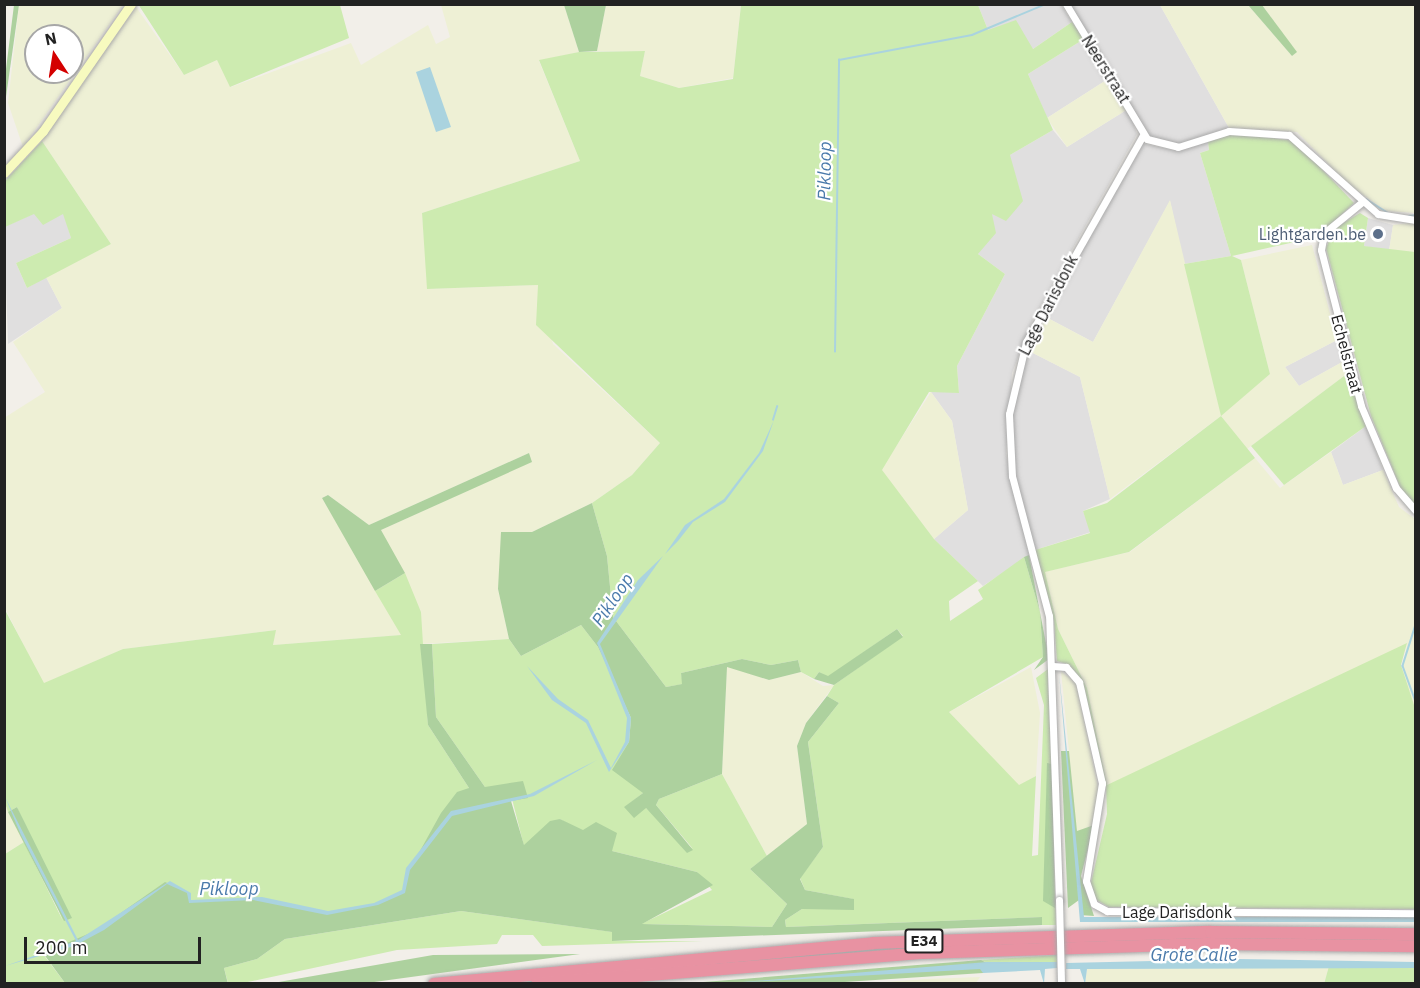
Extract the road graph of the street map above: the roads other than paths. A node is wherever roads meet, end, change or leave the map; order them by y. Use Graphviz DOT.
graph roads {
  1 [pos="131,4"];
  2 [pos="1066,4"];
  3 [pos="1143,135"];
  4 [pos="4,173"];
  5 [pos="1362,202"];
  6 [pos="1416,220"];
  7 [pos="1416,511"];
  8 [pos="1053,666"];
  9 [pos="1416,913"];
  10 [pos="1416,934"];
  11 [pos="1416,946"];
  12 [pos="1061,983"];
  13 [pos="434,984"];
  14 [pos="537,984"];
  1 -- 4 [label="street"];
  2 -- 3 [label="street, Neerstraat"];
  3 -- 5 [label="street"];
  3 -- 8 [label="street, Lage Darisdonk"];
  5 -- 6 [label="street"];
  5 -- 7 [label="street, Echelstraat"];
  8 -- 9 [label="street, Lage Darisdonk"];
  8 -- 12 [label="street, Lage Darisdonk, bridge"];
  10 -- 13 [label="highway, E34"];
  11 -- 14 [label="highway, E34"];
}
